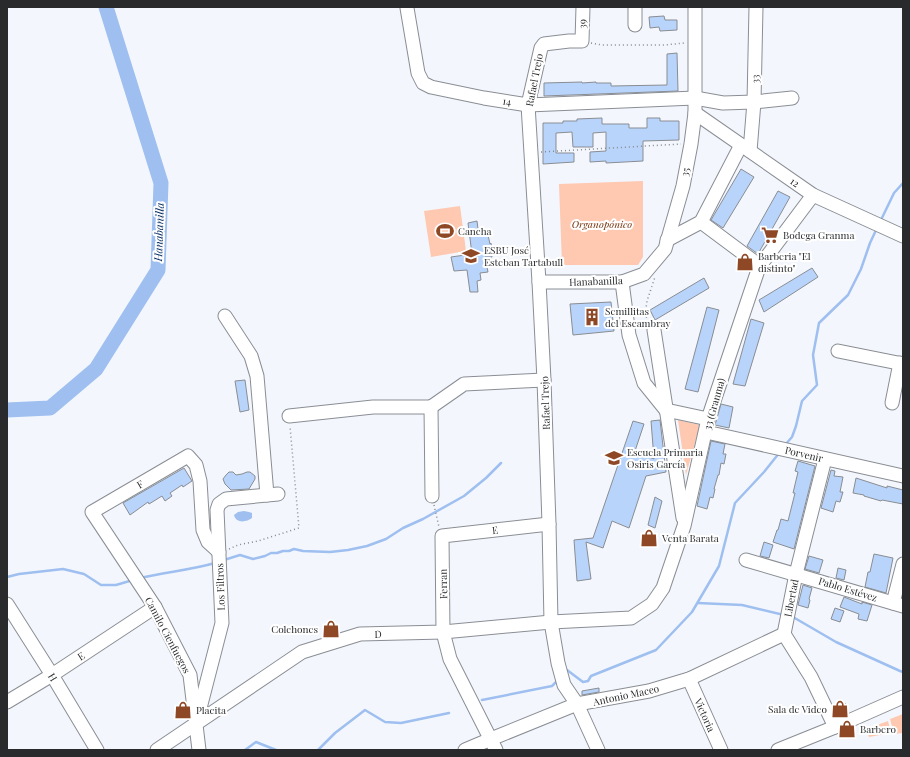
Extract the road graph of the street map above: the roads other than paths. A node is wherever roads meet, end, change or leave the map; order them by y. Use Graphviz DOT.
graph roads {
  1 [pos="583,7"];
  2 [pos="635,7"];
  3 [pos="695,7"];
  4 [pos="756,7"];
  5 [pos="407,8"];
  6 [pos="635,25"];
  7 [pos="541,48"];
  8 [pos="695,98"];
  9 [pos="792,98"];
  10 [pos="754,102"];
  11 [pos="528,105"];
  12 [pos="695,113"];
  13 [pos="745,148"];
  14 [pos="813,195"];
  15 [pos="701,222"];
  16 [pos="902,236"];
  17 [pos="666,245"];
  18 [pos="759,267"];
  19 [pos="539,282"];
  20 [pos="622,282"];
  21 [pos="225,316"];
  22 [pos="654,330"];
  23 [pos="838,351"];
  24 [pos="901,363"];
  25 [pos="544,380"];
  26 [pos="892,403"];
  27 [pos="431,407"];
  28 [pos="666,410"];
  29 [pos="289,416"];
  30 [pos="707,425"];
  31 [pos="188,456"];
  32 [pos="825,458"];
  33 [pos="903,476"];
  34 [pos="432,496"];
  35 [pos="92,512"];
  36 [pos="549,524"];
  37 [pos="684,526"];
  38 [pos="442,536"];
  39 [pos="219,552"];
  40 [pos="746,560"];
  41 [pos="903,564"];
  42 [pos="796,574"];
  43 [pos="7,604"];
  44 [pos="898,605"];
  45 [pos="155,607"];
  46 [pos="631,618"];
  47 [pos="551,622"];
  48 [pos="443,632"];
  49 [pos="784,634"];
  50 [pos="52,675"];
  51 [pos="688,679"];
  52 [pos="903,697"];
  53 [pos="7,702"];
  54 [pos="577,704"];
  55 [pos="196,724"];
  56 [pos="835,727"];
  57 [pos="493,744"];
  58 [pos="97,750"];
  59 [pos="157,750"];
  60 [pos="199,750"];
  61 [pos="465,750"];
  62 [pos="598,750"];
  63 [pos="721,750"];
  64 [pos="778,750"];
  1 -- 7 [label="street, 39"];
  2 -- 6 [label="street"];
  3 -- 8 [label="street, 35"];
  4 -- 10 [label="street, 33"];
  5 -- 11 [label="street, 14"];
  7 -- 11 [label="street, Rafael Trejo"];
  8 -- 10 [label="street, 14"];
  8 -- 11 [label="street, 14"];
  8 -- 12 [label="street, 35"];
  9 -- 10 [label="street, 14"];
  10 -- 13 [label="street, 33"];
  11 -- 19 [label="street, Rafael Trejo"];
  12 -- 13 [label="street, 12"];
  12 -- 17 [label="street, 35"];
  13 -- 14 [label="street, 12"];
  13 -- 15 [label="street"];
  14 -- 16 [label="street, 12"];
  14 -- 18 [label="street, 33 (Granma)"];
  15 -- 17 [label="street"];
  15 -- 18 [label="street"];
  17 -- 20 [label="street, Hanabanilla"];
  18 -- 30 [label="street, 33 (Granma)"];
  19 -- 20 [label="street, Hanabanilla"];
  19 -- 25 [label="street, Rafael Trejo"];
  20 -- 28 [label="street"];
  21 -- 39 [label="street"];
  22 -- 28 [label="street"];
  23 -- 24 [label="street"];
  24 -- 26 [label="street"];
  25 -- 27 [label="street"];
  25 -- 36 [label="street, Rafael Trejo"];
  27 -- 29 [label="street"];
  27 -- 34 [label="street"];
  28 -- 30 [label="street, Porvenir"];
  28 -- 37 [label="street"];
  30 -- 32 [label="street, Porvenir"];
  30 -- 37 [label="street, 33 (Granma)"];
  31 -- 35 [label="street, F"];
  31 -- 39 [label="street, Los Filtros"];
  32 -- 33 [label="street, Porvenir"];
  32 -- 42 [label="street, Libertad"];
  35 -- 45 [label="street, Camilo Cienfuegos"];
  36 -- 38 [label="street, E"];
  36 -- 47 [label="street, Rafael Trejo"];
  37 -- 46 [label="street, 33 (Granma)"];
  38 -- 48 [label="street, Ferran"];
  39 -- 55 [label="street, Los Filtros"];
  40 -- 42 [label="street, Pablo Estévez"];
  41 -- 44 [label="street"];
  42 -- 44 [label="street, Pablo Estévez"];
  42 -- 49 [label="street, Libertad"];
  43 -- 50 [label="street, H"];
  45 -- 50 [label="street, E"];
  45 -- 55 [label="street, Camilo Cienfuegos"];
  46 -- 47 [label="street, D"];
  47 -- 48 [label="street, D"];
  47 -- 54 [label="street, Rafael Trejo"];
  48 -- 55 [label="street, D"];
  48 -- 57 [label="street, Ferran"];
  49 -- 51 [label="street, Antonio Maceo"];
  49 -- 56 [label="street"];
  50 -- 53 [label="street, E"];
  50 -- 58 [label="street, H"];
  51 -- 54 [label="street, Antonio Maceo"];
  51 -- 63 [label="street, Victoria"];
  52 -- 56 [label="street"];
  54 -- 57 [label="street, Antonio Maceo"];
  54 -- 62 [label="street, Rafael Trejo"];
  55 -- 59 [label="street, D"];
  55 -- 60 [label="street, Camilo Cienfuegos"];
  56 -- 64 [label="street"];
  57 -- 61 [label="street, Antonio Maceo"];
}
